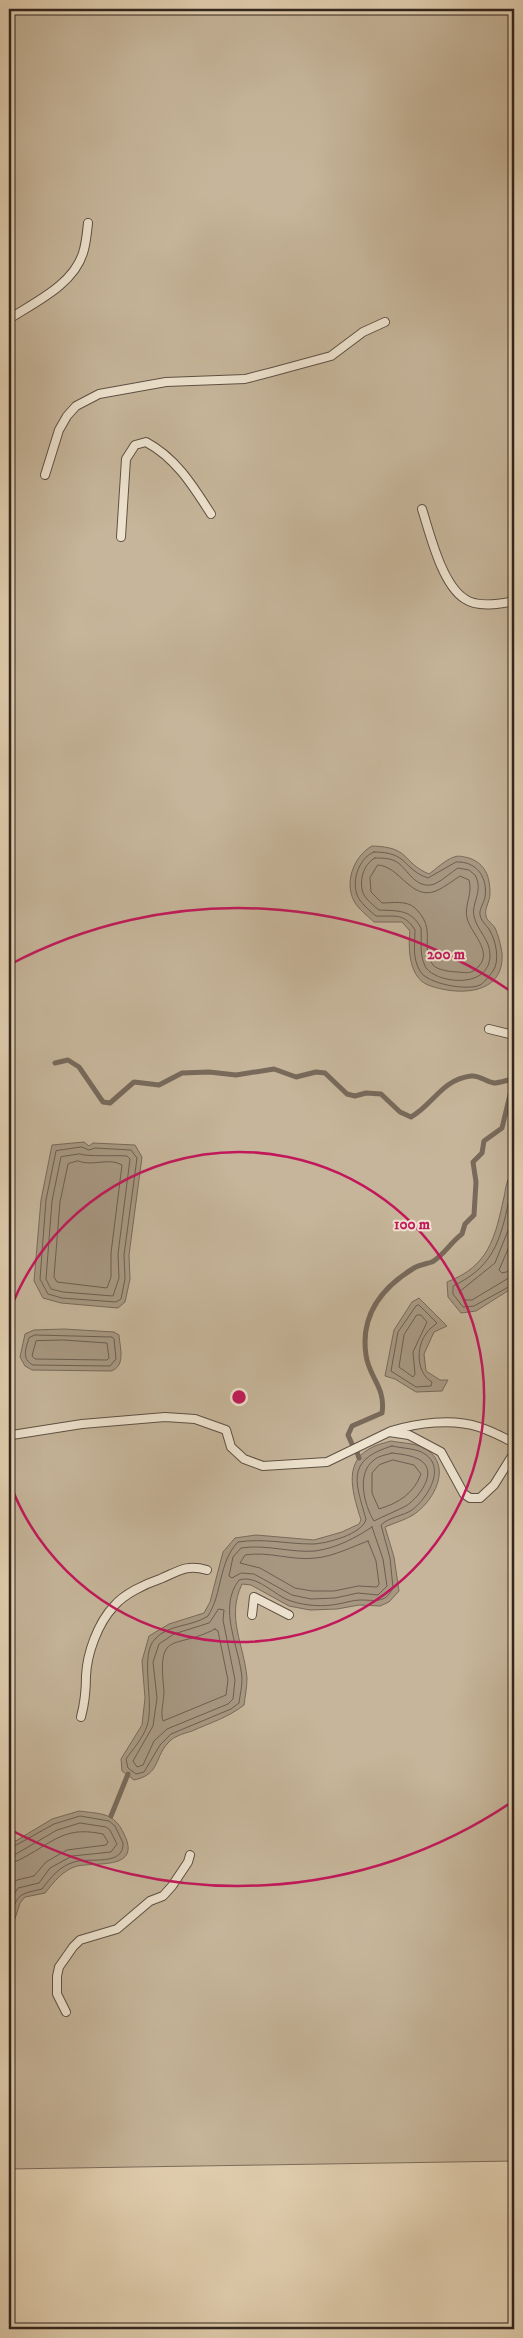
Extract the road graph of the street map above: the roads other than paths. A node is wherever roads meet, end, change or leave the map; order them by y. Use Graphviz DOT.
graph roads {
  1 [pos="88,223"];
  2 [pos="9,318"];
  3 [pos="385,322"];
  4 [pos="45,474"];
  5 [pos="422,509"];
  6 [pos="211,514"];
  7 [pos="122,537"];
  8 [pos="514,601"];
  9 [pos="489,1029"];
  10 [pos="514,1035"];
  11 [pos="389,1432"];
  12 [pos="12,1435"];
  13 [pos="514,1443"];
  14 [pos="514,1453"];
  15 [pos="206,1570"];
  16 [pos="289,1615"];
  17 [pos="252,1616"];
  18 [pos="81,1717"];
  19 [pos="190,1855"];
  20 [pos="66,2012"];
  1 -- 2 [label="lane"];
  3 -- 4 [label="lane"];
  5 -- 8 [label="lane"];
  6 -- 7 [label="lane"];
  9 -- 10 [label="lane"];
  11 -- 12 [label="lane"];
  11 -- 13 [label="lane"];
  11 -- 14 [label="lane"];
  15 -- 18 [label="lane"];
  16 -- 17 [label="lane"];
  19 -- 20 [label="lane"];
}
